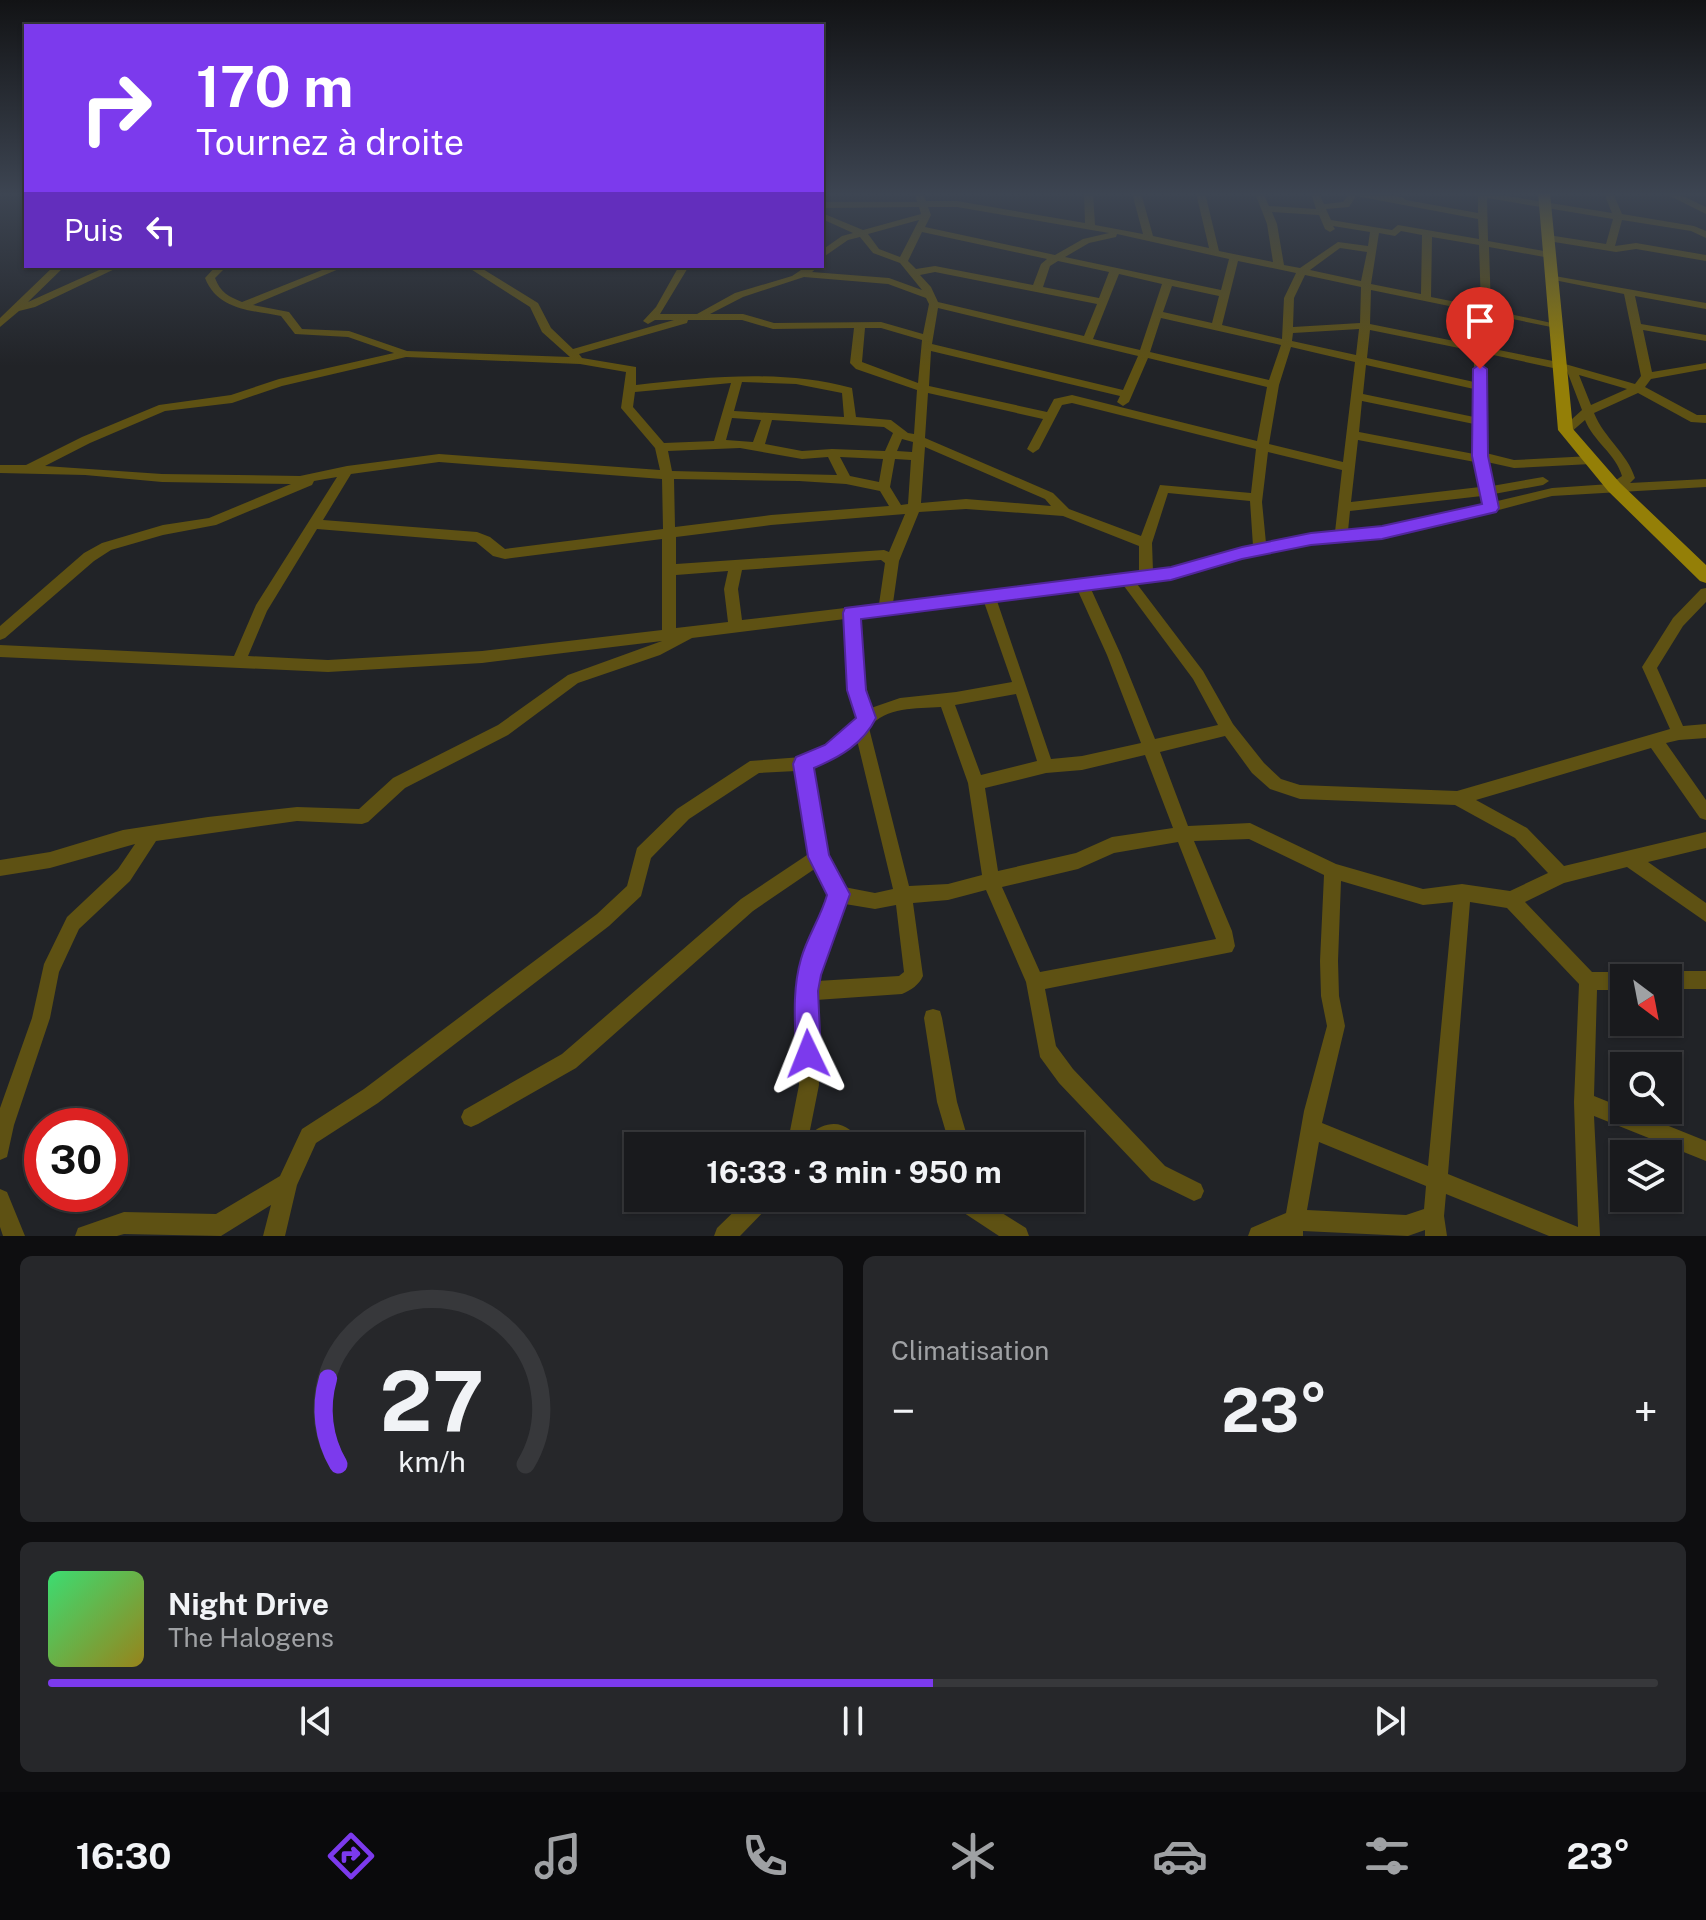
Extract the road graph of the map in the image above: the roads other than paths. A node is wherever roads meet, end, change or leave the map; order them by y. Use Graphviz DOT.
graph roads {
  1 [pos="1372,250"];
  2 [pos="876,251"];
  3 [pos="908,251"];
  4 [pos="1019,251"];
  5 [pos="1069,251"];
  6 [pos="1200,251"];
  7 [pos="1214,251"];
  8 [pos="1276,251"];
  9 [pos="1330,251"];
  10 [pos="1427,251"];
  11 [pos="1482,251"];
  12 [pos="1526,251"];
  13 [pos="1549,251"];
  14 [pos="1663,251"];
  15 [pos="1215,254"];
  16 [pos="1550,255"];
  17 [pos="1234,258"];
  18 [pos="1706,258"];
  19 [pos="1057,259"];
  20 [pos="903,261"];
  21 [pos="1279,266"];
  22 [pos="58,268"];
  23 [pos="112,268"];
  24 [pos="220,268"];
  25 [pos="336,268"];
  26 [pos="474,268"];
  27 [pos="683,268"];
  28 [pos="811,268"];
  29 [pos="1115,271"];
  30 [pos="1302,271"];
  31 [pos="913,273"];
  32 [pos="803,274"];
  33 [pos="1553,277"];
  34 [pos="1168,281"];
  35 [pos="1366,284"];
  36 [pos="1037,289"];
  37 [pos="1629,292"];
  38 [pos="1224,294"];
  39 [pos="1426,298"];
  40 [pos="932,300"];
  41 [pos="1103,302"];
  42 [pos="240,306"];
  43 [pos="1706,306"];
  44 [pos="15,309"];
  45 [pos="1486,310"];
  46 [pos="1159,314"];
  47 [pos="651,317"];
  48 [pos="690,319"];
  49 [pos="0,324"];
  50 [pos="860,325"];
  51 [pos="1365,326"];
  52 [pos="1636,326"];
  53 [pos="1216,327"];
  54 [pos="1557,327"];
  55 [pos="636,337"];
  56 [pos="1288,337"];
  57 [pos="1706,338"];
  58 [pos="1088,339"];
  59 [pos="927,342"];
  60 [pos="1479,351"];
  61 [pos="1145,352"];
  62 [pos="406,354"];
  63 [pos="576,357"];
  64 [pos="1359,359"];
  65 [pos="1706,366"];
  66 [pos="1565,368"];
  67 [pos="1647,376"];
  68 [pos="737,381"];
  69 [pos="1273,385"];
  70 [pos="1480,387"];
  71 [pos="1638,388"];
  72 [pos="629,389"];
  73 [pos="925,389"];
  74 [pos="1125,394"];
  75 [pos="1356,396"];
  76 [pos="1121,410"];
  77 [pos="1587,412"];
  78 [pos="728,414"];
  79 [pos="768,415"];
  80 [pos="1049,416"];
  81 [pos="1706,419"];
  82 [pos="850,420"];
  83 [pos="1481,422"];
  84 [pos="1566,430"];
  85 [pos="899,433"];
  86 [pos="1352,435"];
  87 [pos="920,440"];
  88 [pos="719,445"];
  89 [pos="758,446"];
  90 [pos="661,447"];
  91 [pos="1265,447"];
  92 [pos="1033,449"];
  93 [pos="832,453"];
  94 [pos="890,454"];
  95 [pos="802,455"];
  96 [pos="919,456"];
  97 [pos="1480,457"];
  98 [pos="1591,460"];
  99 [pos="1514,464"];
  100 [pos="1347,467"];
  101 [pos="0,469"];
  102 [pos="27,470"];
  103 [pos="348,470"];
  104 [pos="668,475"];
  105 [pos="773,476"];
  106 [pos="316,479"];
  107 [pos="846,480"];
  108 [pos="1706,483"];
  109 [pos="1548,486"];
  110 [pos="884,487"];
  111 [pos="1614,487"];
  112 [pos="1487,491"];
  113 [pos="1257,498"];
  114 [pos="1343,507"];
  115 [pos="914,508"];
  116 [pos="1491,508"];
  117 [pos="897,509"];
  118 [pos="1064,512"];
  119 [pos="317,524"];
  120 [pos="667,535"];
  121 [pos="1341,536"];
  122 [pos="1145,543"];
  123 [pos="1260,549"];
  124 [pos="892,561"];
  125 [pos="736,564"];
  126 [pos="668,570"];
  127 [pos="1705,573"];
  128 [pos="1146,577"];
  129 [pos="1127,580"];
  130 [pos="1083,585"];
  131 [pos="1706,593"];
  132 [pos="989,597"];
  133 [pos="885,609"];
  134 [pos="852,613"];
  135 [pos="736,628"];
  136 [pos="693,633"];
  137 [pos="0,634"];
  138 [pos="669,635"];
  139 [pos="0,651"];
  140 [pos="239,661"];
  141 [pos="1021,687"];
  142 [pos="946,701"];
  143 [pos="864,723"];
  144 [pos="1228,729"];
  145 [pos="1706,731"];
  146 [pos="1679,733"];
  147 [pos="1656,742"];
  148 [pos="1149,747"];
  149 [pos="803,764"];
  150 [pos="1046,766"];
  151 [pos="976,783"];
  152 [pos="1457,798"];
  153 [pos="1706,813"];
  154 [pos="152,833"];
  155 [pos="1183,834"];
  156 [pos="1706,840"];
  157 [pos="819,857"];
  158 [pos="1631,860"];
  159 [pos="0,868"];
  160 [pos="1333,871"];
  161 [pos="1561,875"];
  162 [pos="991,881"];
  163 [pos="1462,892"];
  164 [pos="839,894"];
  165 [pos="903,895"];
  166 [pos="1511,900"];
  167 [pos="1706,913"];
  168 [pos="1682,980"];
  169 [pos="1706,980"];
  170 [pos="1588,981"];
  171 [pos="1610,981"];
  172 [pos="1035,982"];
  173 [pos="806,991"];
  174 [pos="933,1018"];
  175 [pos="1584,1102"];
  176 [pos="471,1117"];
  177 [pos="1312,1129"];
  178 [pos="800,1132"];
  179 [pos="956,1132"];
  180 [pos="0,1150"];
  181 [pos="1706,1151"];
  182 [pos="287,1183"];
  183 [pos="1437,1183"];
  184 [pos="1194,1191"];
  185 [pos="0,1199"];
  186 [pos="749,1212"];
  187 [pos="980,1212"];
  188 [pos="1435,1226"];
  189 [pos="1293,1228"];
  190 [pos="209,1230"];
  191 [pos="1588,1235"];
  192 [pos="14,1236"];
  193 [pos="86,1236"];
  194 [pos="274,1236"];
  195 [pos="725,1236"];
  196 [pos="1018,1236"];
  197 [pos="1259,1236"];
  1 -- 35 [label="street"];
  2 -- 20 [label="street"];
  3 -- 20 [label="street"];
  4 -- 19 [label="street"];
  5 -- 19 [label="street"];
  6 -- 15 [label="street"];
  7 -- 15 [label="street"];
  8 -- 21 [label="street"];
  9 -- 30 [label="street"];
  10 -- 39 [label="street"];
  11 -- 45 [label="street"];
  12 -- 16 [label="street"];
  13 -- 16 [label="main road"];
  14 -- 18 [label="street"];
  15 -- 17 [label="street"];
  16 -- 33 [label="main road"];
  17 -- 21 [label="street"];
  17 -- 38 [label="street"];
  19 -- 29 [label="street"];
  19 -- 36 [label="street"];
  20 -- 31 [label="street"];
  21 -- 30 [label="street"];
  22 -- 44 [label="street"];
  23 -- 44 [label="street"];
  24 -- 42 [label="street"];
  25 -- 42 [label="street"];
  26 -- 63 [label="street"];
  27 -- 47 [label="street"];
  28 -- 32 [label="street"];
  29 -- 34 [label="street"];
  29 -- 41 [label="street"];
  30 -- 35 [label="street"];
  30 -- 56 [label="street"];
  31 -- 36 [label="street"];
  31 -- 40 [label="street"];
  32 -- 40 [label="street"];
  32 -- 48 [label="street"];
  33 -- 37 [label="street"];
  33 -- 54 [label="main road"];
  34 -- 38 [label="street"];
  34 -- 46 [label="street"];
  35 -- 39 [label="street"];
  35 -- 51 [label="street"];
  36 -- 41 [label="street"];
  37 -- 43 [label="street"];
  37 -- 52 [label="street"];
  38 -- 53 [label="street"];
  39 -- 45 [label="street"];
  40 -- 58 [label="street"];
  40 -- 59 [label="street"];
  41 -- 58 [label="street"];
  42 -- 62 [label="street"];
  44 -- 49 [label="street"];
  45 -- 54 [label="street"];
  46 -- 53 [label="street"];
  46 -- 61 [label="street"];
  47 -- 48 [label="street"];
  47 -- 55 [label="street"];
  48 -- 50 [label="street"];
  48 -- 55 [label="street"];
  50 -- 59 [label="street"];
  50 -- 73 [label="street"];
  51 -- 56 [label="street"];
  51 -- 60 [label="street"];
  51 -- 64 [label="street"];
  52 -- 57 [label="street"];
  52 -- 67 [label="street"];
  53 -- 56 [label="street"];
  54 -- 66 [label="main road"];
  55 -- 63 [label="street"];
  56 -- 64 [label="street"];
  56 -- 69 [label="street"];
  58 -- 61 [label="street"];
  59 -- 73 [label="street"];
  59 -- 74 [label="street"];
  60 -- 66 [label="street"];
  60 -- 70 [label="street"];
  61 -- 69 [label="street"];
  61 -- 74 [label="street"];
  62 -- 63 [label="street"];
  62 -- 102 [label="street"];
  63 -- 72 [label="street"];
  64 -- 70 [label="street"];
  64 -- 75 [label="street"];
  65 -- 67 [label="street"];
  66 -- 71 [label="street"];
  66 -- 77 [label="street"];
  66 -- 84 [label="main road"];
  67 -- 71 [label="street"];
  68 -- 72 [label="street"];
  68 -- 78 [label="street"];
  68 -- 82 [label="street"];
  69 -- 91 [label="street"];
  70 -- 83 [label="street"];
  71 -- 77 [label="street"];
  71 -- 81 [label="street"];
  72 -- 90 [label="street"];
  73 -- 80 [label="street"];
  73 -- 87 [label="street"];
  74 -- 76 [label="street"];
  75 -- 83 [label="street"];
  75 -- 86 [label="street"];
  76 -- 80 [label="street"];
  76 -- 91 [label="street"];
  77 -- 84 [label="street"];
  77 -- 111 [label="street"];
  78 -- 79 [label="street"];
  78 -- 88 [label="street"];
  79 -- 82 [label="street"];
  79 -- 89 [label="street"];
  80 -- 92 [label="street"];
  82 -- 85 [label="street"];
  83 -- 97 [label="street"];
  84 -- 98 [label="main road"];
  85 -- 87 [label="street"];
  85 -- 94 [label="street"];
  86 -- 97 [label="street"];
  86 -- 100 [label="street"];
  87 -- 96 [label="street"];
  87 -- 118 [label="street"];
  88 -- 89 [label="street"];
  88 -- 90 [label="street"];
  89 -- 95 [label="street"];
  90 -- 104 [label="street"];
  91 -- 100 [label="street"];
  91 -- 113 [label="street"];
  93 -- 94 [label="street"];
  93 -- 95 [label="street"];
  93 -- 107 [label="street"];
  94 -- 96 [label="street"];
  94 -- 110 [label="street"];
  95 -- 105 [label="street"];
  96 -- 115 [label="street"];
  97 -- 99 [label="street"];
  97 -- 112 [label="street"];
  98 -- 99 [label="street"];
  98 -- 111 [label="main road"];
  99 -- 109 [label="street"];
  100 -- 114 [label="street"];
  101 -- 102 [label="street"];
  102 -- 106 [label="street"];
  103 -- 104 [label="street"];
  103 -- 106 [label="street"];
  103 -- 119 [label="street"];
  104 -- 105 [label="street"];
  104 -- 120 [label="street"];
  105 -- 107 [label="street"];
  106 -- 137 [label="street"];
  107 -- 110 [label="street"];
  108 -- 111 [label="street"];
  109 -- 111 [label="street"];
  109 -- 112 [label="street"];
  109 -- 116 [label="street"];
  110 -- 117 [label="street"];
  111 -- 127 [label="main road"];
  112 -- 114 [label="street"];
  112 -- 116 [label="street"];
  113 -- 122 [label="street"];
  113 -- 123 [label="street"];
  114 -- 121 [label="street"];
  115 -- 117 [label="street"];
  115 -- 118 [label="street"];
  115 -- 124 [label="street"];
  116 -- 121 [label="street"];
  117 -- 120 [label="street"];
  118 -- 122 [label="street"];
  119 -- 120 [label="street"];
  119 -- 140 [label="street"];
  120 -- 126 [label="street"];
  121 -- 123 [label="street"];
  122 -- 128 [label="street"];
  123 -- 128 [label="street"];
  124 -- 125 [label="street"];
  124 -- 133 [label="street"];
  125 -- 126 [label="street"];
  125 -- 135 [label="street"];
  126 -- 138 [label="street"];
  128 -- 129 [label="street"];
  129 -- 130 [label="street"];
  129 -- 144 [label="street"];
  130 -- 132 [label="street"];
  130 -- 148 [label="street"];
  131 -- 146 [label="street"];
  132 -- 133 [label="street"];
  132 -- 141 [label="street"];
  133 -- 134 [label="street"];
  134 -- 135 [label="street"];
  134 -- 143 [label="street"];
  135 -- 136 [label="street"];
  136 -- 138 [label="street"];
  136 -- 154 [label="street"];
  138 -- 140 [label="street"];
  139 -- 140 [label="street"];
  141 -- 142 [label="street"];
  141 -- 150 [label="street"];
  142 -- 143 [label="street"];
  142 -- 151 [label="street"];
  143 -- 149 [label="street"];
  143 -- 165 [label="street"];
  144 -- 148 [label="street"];
  144 -- 152 [label="street"];
  145 -- 146 [label="street"];
  146 -- 147 [label="street"];
  147 -- 152 [label="street"];
  147 -- 153 [label="street"];
  148 -- 150 [label="street"];
  148 -- 155 [label="street"];
  149 -- 157 [label="street"];
  149 -- 182 [label="street"];
  150 -- 151 [label="street"];
  151 -- 162 [label="street"];
  152 -- 161 [label="street"];
  154 -- 159 [label="street"];
  154 -- 180 [label="street"];
  155 -- 160 [label="street"];
  155 -- 162 [label="street"];
  155 -- 172 [label="street"];
  156 -- 158 [label="street"];
  157 -- 164 [label="street"];
  157 -- 176 [label="street"];
  158 -- 161 [label="street"];
  158 -- 167 [label="street"];
  160 -- 163 [label="street"];
  160 -- 177 [label="street"];
  161 -- 166 [label="street"];
  162 -- 165 [label="street"];
  162 -- 172 [label="street"];
  163 -- 166 [label="street"];
  163 -- 183 [label="street"];
  164 -- 165 [label="street"];
  164 -- 173 [label="street"];
  165 -- 173 [label="street"];
  166 -- 170 [label="street"];
  168 -- 169 [label="street"];
  170 -- 171 [label="street"];
  170 -- 175 [label="street"];
  172 -- 184 [label="street"];
  173 -- 178 [label="street"];
  174 -- 179 [label="street"];
  175 -- 181 [label="street"];
  175 -- 191 [label="street"];
  177 -- 183 [label="street"];
  177 -- 189 [label="street"];
  182 -- 190 [label="street"];
  182 -- 194 [label="street"];
  183 -- 188 [label="street"];
  183 -- 191 [label="street"];
  185 -- 192 [label="street"];
  186 -- 195 [label="street"];
  187 -- 196 [label="street"];
  188 -- 189 [label="street"];
  189 -- 197 [label="street"];
  190 -- 193 [label="street"];
}
